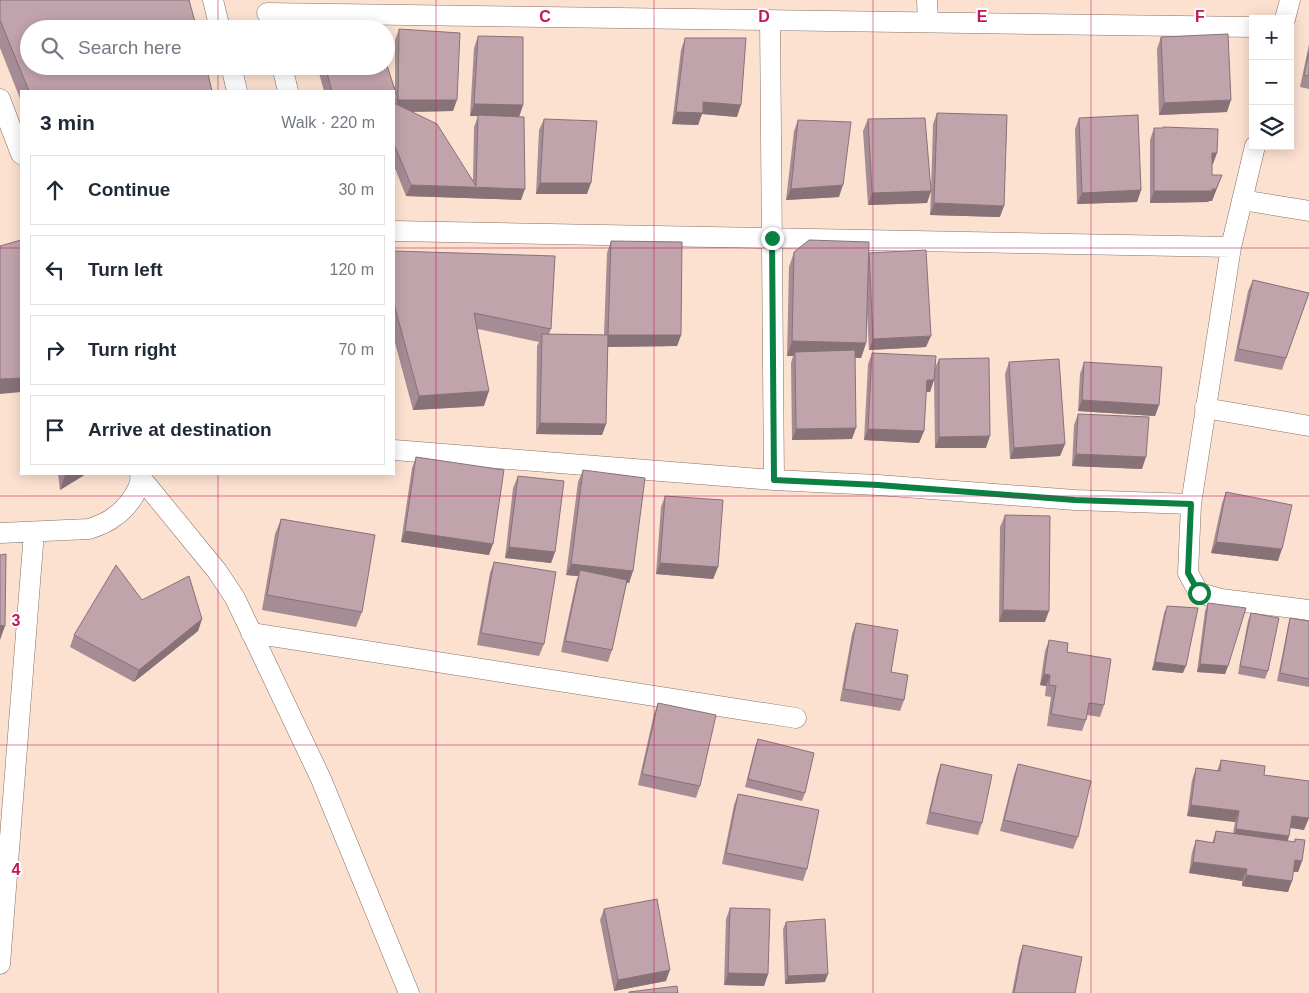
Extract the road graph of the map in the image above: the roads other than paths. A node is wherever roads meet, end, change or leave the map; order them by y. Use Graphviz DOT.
graph roads {
  1 [pos="213,0"];
  2 [pos="927,0"];
  3 [pos="1290,0"];
  4 [pos="595,9"];
  5 [pos="268,14"];
  6 [pos="1286,15"];
  7 [pos="218,20"];
  8 [pos="770,20"];
  9 [pos="928,22"];
  10 [pos="1249,27"];
  11 [pos="234,75"];
  12 [pos="284,75"];
  13 [pos="238,90"];
  14 [pos="288,90"];
  15 [pos="0,99"];
  16 [pos="1254,150"];
  17 [pos="20,151"];
  18 [pos="1242,200"];
  19 [pos="1309,211"];
  20 [pos="395,230"];
  21 [pos="772,238"];
  22 [pos="1231,248"];
  23 [pos="1205,408"];
  24 [pos="1309,426"];
  25 [pos="395,450"];
  26 [pos="140,476"];
  27 [pos="774,480"];
  28 [pos="1191,504"];
  29 [pos="34,532"];
  30 [pos="0,534"];
  31 [pos="1309,610"];
  32 [pos="252,634"];
  33 [pos="796,718"];
  34 [pos="8,756"];
  35 [pos="0,964"];
  36 [pos="409,993"];
  1 -- 7 [label="street"];
  2 -- 9 [label="street"];
  3 -- 6 [label="street"];
  4 -- 5 [label="street"];
  4 -- 8 [label="street"];
  8 -- 9 [label="street"];
  8 -- 21 [label="street"];
  9 -- 10 [label="street"];
  11 -- 13 [label="street"];
  12 -- 14 [label="street"];
  15 -- 17 [label="street"];
  16 -- 18 [label="street"];
  18 -- 19 [label="street"];
  18 -- 22 [label="street"];
  20 -- 21 [label="street"];
  21 -- 22 [label="street"];
  21 -- 27 [label="street"];
  22 -- 23 [label="street"];
  23 -- 24 [label="street"];
  23 -- 28 [label="street"];
  25 -- 27 [label="street"];
  26 -- 29 [label="street"];
  26 -- 32 [label="street"];
  27 -- 28 [label="street"];
  28 -- 31 [label="street"];
  29 -- 30 [label="street"];
  29 -- 34 [label="street"];
  32 -- 33 [label="street"];
  32 -- 36 [label="street"];
  34 -- 35 [label="street"];
}
